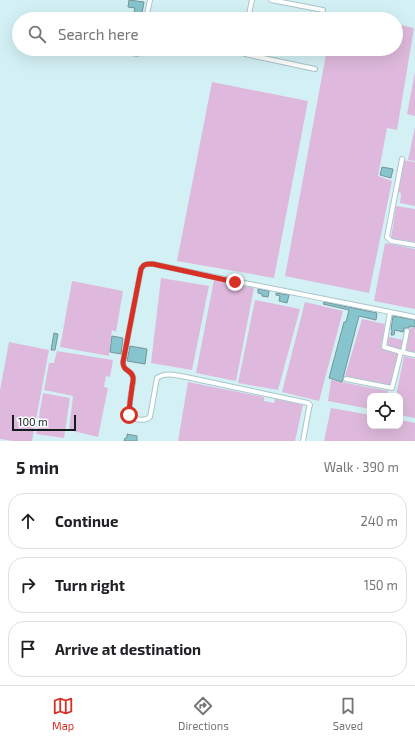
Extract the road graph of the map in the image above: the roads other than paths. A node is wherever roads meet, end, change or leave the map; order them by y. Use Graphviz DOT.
graph roads {
  1 [pos="150,0"];
  2 [pos="252,0"];
  3 [pos="271,0"];
  4 [pos="323,10"];
  5 [pos="147,12"];
  6 [pos="249,12"];
  7 [pos="251,56"];
  8 [pos="314,69"];
  9 [pos="402,159"];
  10 [pos="415,245"];
  11 [pos="390,312"];
  12 [pos="415,317"];
  13 [pos="407,331"];
  14 [pos="402,352"];
  15 [pos="415,355"];
  16 [pos="346,379"];
  17 [pos="303,441"];
  1 -- 5 [label="street"];
  2 -- 6 [label="street"];
  3 -- 4 [label="street"];
  7 -- 8 [label="street"];
  9 -- 10 [label="street"];
  11 -- 12 [label="street"];
  11 -- 14 [label="street"];
  11 -- 17 [label="street"];
  13 -- 14 [label="street"];
  14 -- 15 [label="street"];
  14 -- 16 [label="street"];
}
